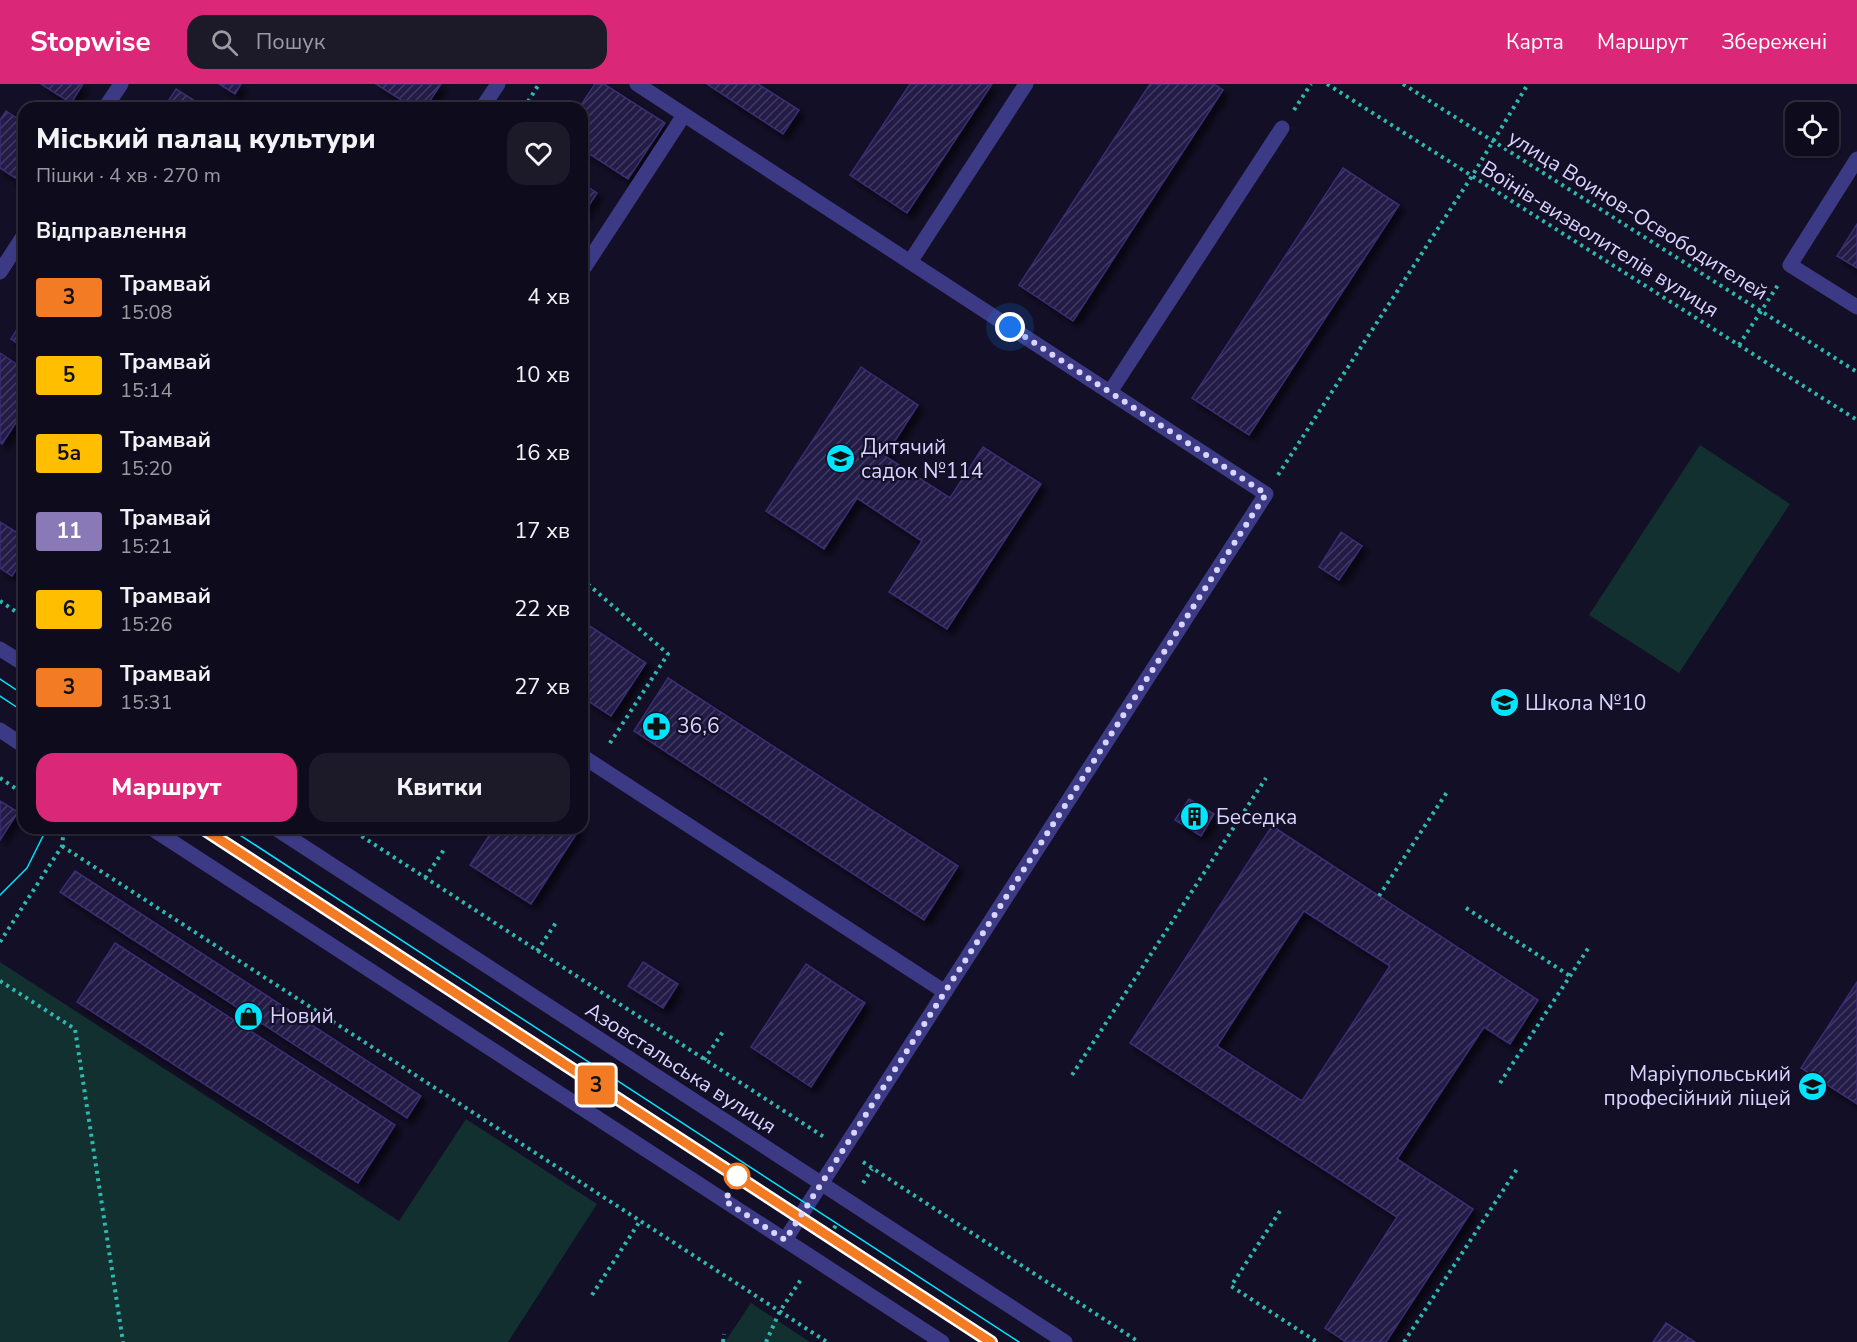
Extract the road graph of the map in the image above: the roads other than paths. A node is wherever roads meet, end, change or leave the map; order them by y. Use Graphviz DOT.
graph roads {
  1 [pos="121,84"];
  2 [pos="498,84"];
  3 [pos="637,84"];
  4 [pos="1026,84"];
  5 [pos="109,102"];
  6 [pos="486,102"];
  7 [pos="684,115"];
  8 [pos="1282,128"];
  9 [pos="1857,159"];
  10 [pos="18,241"];
  11 [pos="5,254"];
  12 [pos="588,262"];
  13 [pos="910,262"];
  14 [pos="0,272"];
  15 [pos="1857,307"];
  16 [pos="1110,392"];
  17 [pos="0,649"];
  18 [pos="18,660"];
  19 [pos="0,730"];
  20 [pos="18,742"];
  21 [pos="588,760"];
  22 [pos="160,834"];
  23 [pos="284,834"];
  24 [pos="945,992"];
  25 [pos="821,1184"];
  26 [pos="785,1240"];
  27 [pos="942,1342"];
  28 [pos="1065,1342"];
  1 -- 5 [label="street"];
  2 -- 6 [label="street"];
  3 -- 7 [label="street"];
  4 -- 13 [label="street"];
  7 -- 12 [label="street"];
  7 -- 13 [label="street"];
  8 -- 16 [label="street"];
  9 -- 15 [label="street"];
  10 -- 11 [label="street"];
  11 -- 14 [label="street"];
  13 -- 16 [label="street"];
  16 -- 24 [label="street"];
  17 -- 18 [label="street"];
  19 -- 20 [label="street"];
  21 -- 24 [label="street"];
  22 -- 26 [label="street"];
  23 -- 25 [label="street, Азовстальська вулиця"];
  24 -- 25 [label="street"];
  25 -- 26 [label="street"];
  25 -- 28 [label="street, Азовстальська вулиця"];
  26 -- 27 [label="street"];
}
